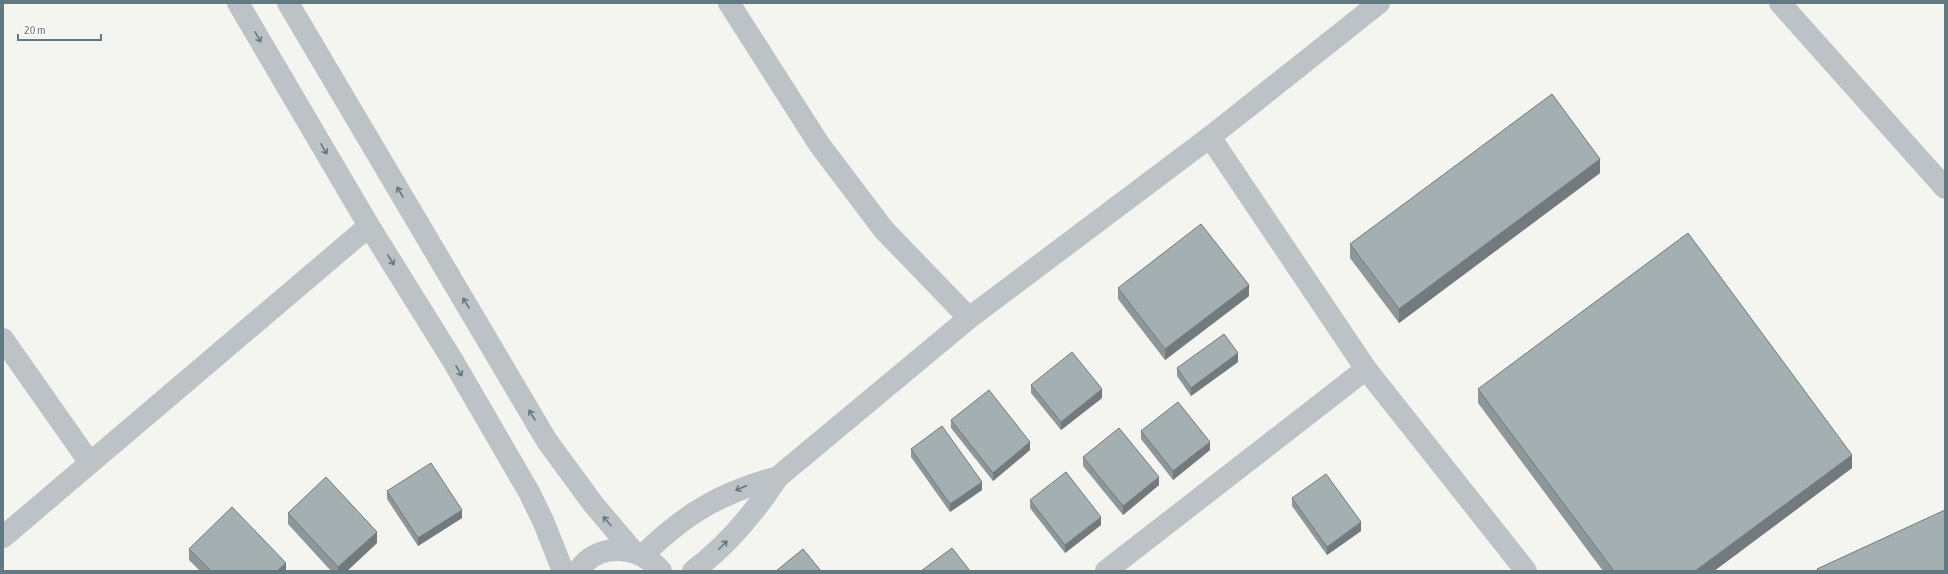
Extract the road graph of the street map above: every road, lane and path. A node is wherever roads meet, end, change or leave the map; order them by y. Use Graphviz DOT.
graph roads {
  1 [pos="238,3"];
  2 [pos="288,3"];
  3 [pos="729,3"];
  4 [pos="1379,3"];
  5 [pos="1780,3"];
  6 [pos="1210,137"];
  7 [pos="1945,188"];
  8 [pos="369,226"];
  9 [pos="969,318"];
  10 [pos="3,339"];
  11 [pos="1366,369"];
  12 [pos="90,463"];
  13 [pos="778,477"];
  14 [pos="3,537"];
  15 [pos="638,553"];
  16 [pos="563,571"];
  17 [pos="578,571"];
  18 [pos="661,571"];
  19 [pos="694,571"];
  20 [pos="1106,571"];
  21 [pos="1526,571"];
  1 -- 8 [label="street, one-way"];
  15 -- 2 [label="street, one-way"];
  3 -- 9 [label="street"];
  4 -- 6 [label="street"];
  5 -- 7 [label="street"];
  6 -- 9 [label="street"];
  6 -- 11 [label="street"];
  8 -- 12 [label="street"];
  8 -- 16 [label="street, one-way"];
  9 -- 13 [label="street"];
  10 -- 12 [label="street"];
  11 -- 20 [label="street"];
  11 -- 21 [label="street"];
  12 -- 14 [label="street"];
  13 -- 15 [label="street, one-way"];
  19 -- 13 [label="street, one-way"];
  15 -- 17 [label="street"];
  15 -- 18 [label="street"];
}
